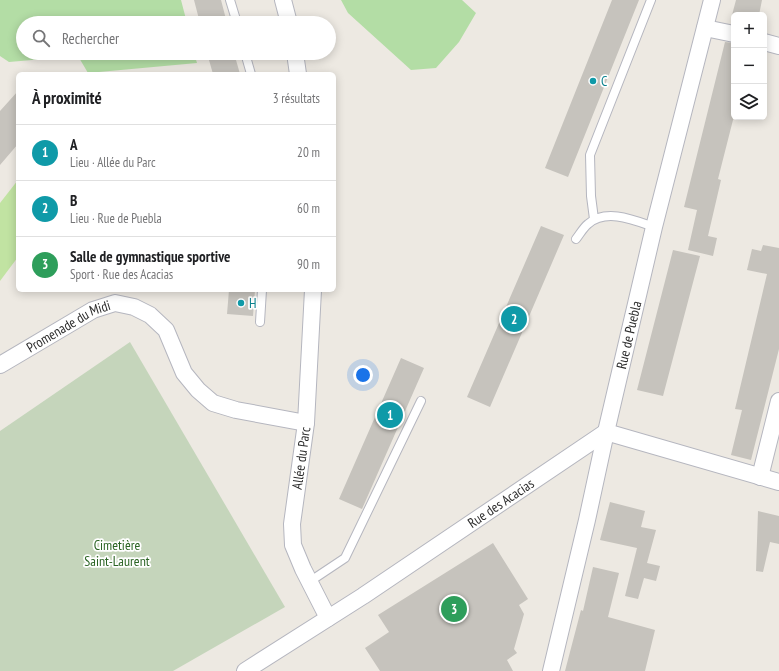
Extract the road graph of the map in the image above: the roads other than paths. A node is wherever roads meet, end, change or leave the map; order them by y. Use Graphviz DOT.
graph roads {
  1 [pos="230,0"];
  2 [pos="283,0"];
  3 [pos="651,0"];
  4 [pos="712,0"];
  5 [pos="234,16"];
  6 [pos="287,16"];
  7 [pos="705,28"];
  8 [pos="731,33"];
  9 [pos="767,43"];
  10 [pos="779,46"];
  11 [pos="247,60"];
  12 [pos="296,60"];
  13 [pos="250,72"];
  14 [pos="298,72"];
  15 [pos="594,220"];
  16 [pos="654,227"];
  17 [pos="576,239"];
  18 [pos="262,292"];
  19 [pos="313,292"];
  20 [pos="260,322"];
  21 [pos="0,365"];
  22 [pos="422,401"];
  23 [pos="779,401"];
  24 [pos="306,423"];
  25 [pos="606,432"];
  26 [pos="760,477"];
  27 [pos="779,482"];
  28 [pos="309,582"];
  29 [pos="330,623"];
  30 [pos="245,671"];
  31 [pos="551,671"];
  1 -- 5 [label="lane"];
  2 -- 6 [label="street"];
  3 -- 15 [label="lane"];
  4 -- 7 [label="street, Rue de Puebla"];
  7 -- 8 [label="street"];
  7 -- 16 [label="street, Rue de Puebla"];
  9 -- 10 [label="street"];
  11 -- 13 [label="lane"];
  12 -- 14 [label="street"];
  15 -- 16 [label="lane"];
  15 -- 17 [label="lane"];
  16 -- 25 [label="street, Rue de Puebla"];
  18 -- 20 [label="lane"];
  19 -- 24 [label="street, Allée du Parc"];
  21 -- 24 [label="street, Promenade du Midi"];
  22 -- 28 [label="lane"];
  23 -- 26 [label="street"];
  24 -- 28 [label="street, Allée du Parc"];
  25 -- 26 [label="street"];
  25 -- 29 [label="street, Rue des Acacias"];
  25 -- 31 [label="street, Rue de Puebla"];
  26 -- 27 [label="street"];
  28 -- 29 [label="street, Allée du Parc"];
  29 -- 30 [label="street, Rue des Acacias"];
}
